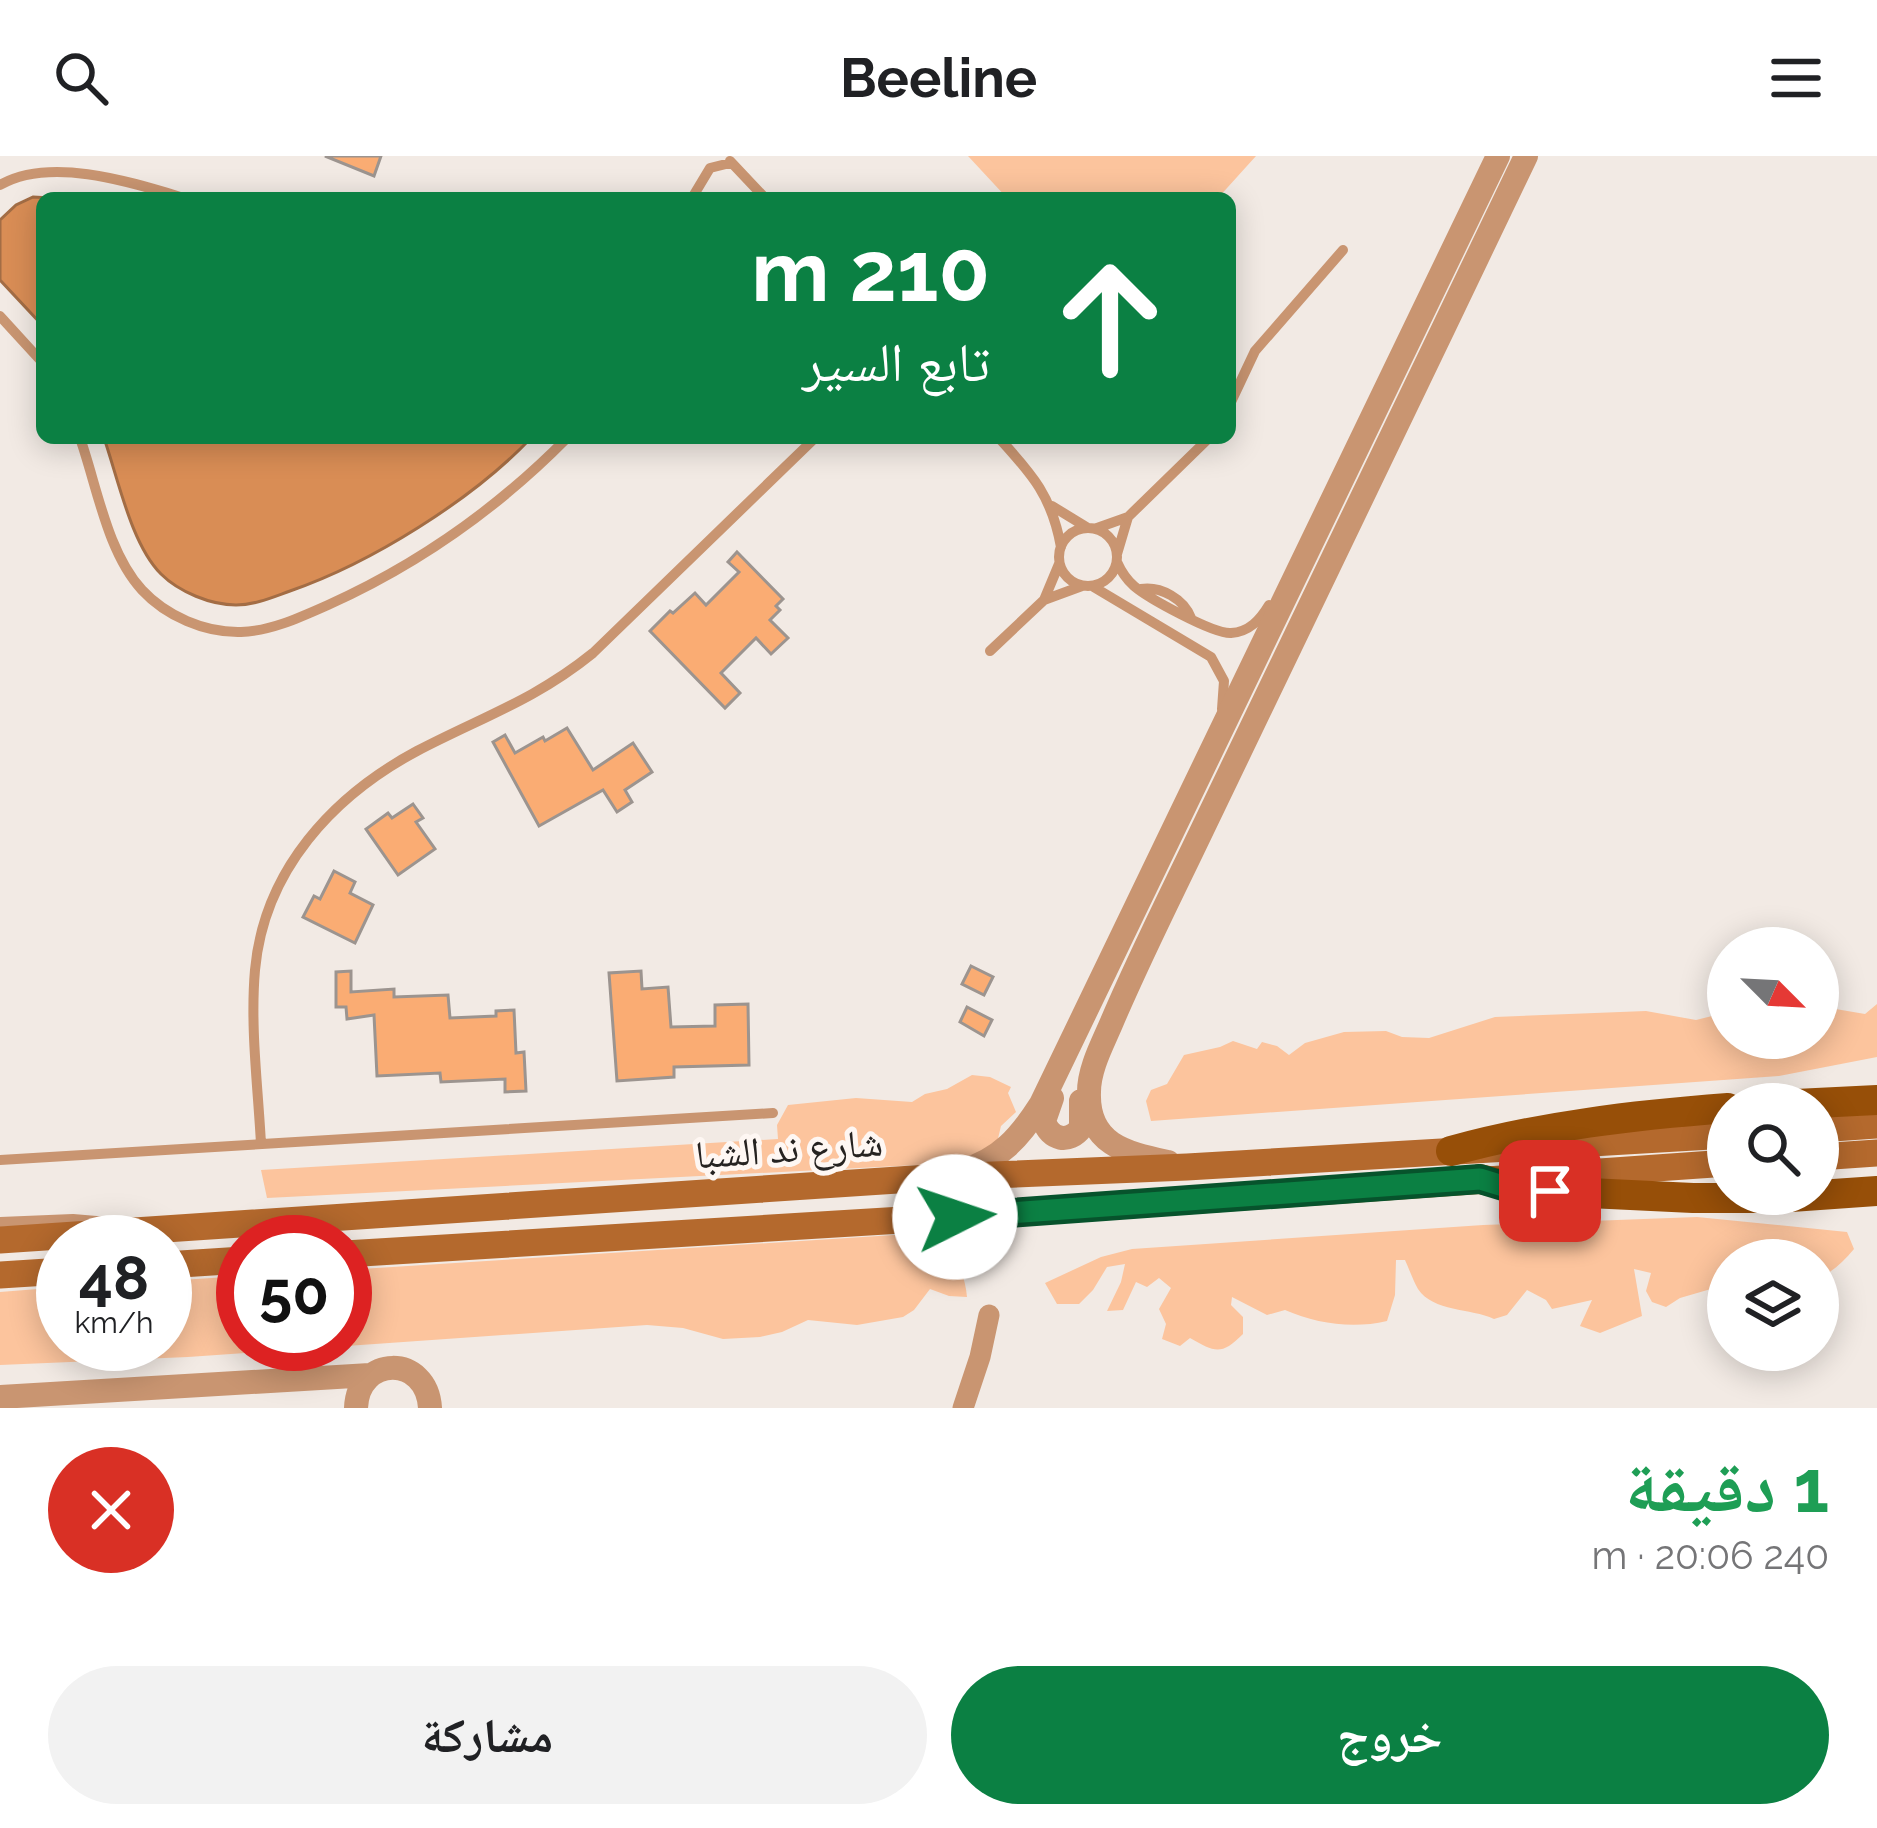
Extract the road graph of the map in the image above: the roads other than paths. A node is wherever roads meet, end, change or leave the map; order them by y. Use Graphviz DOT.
graph roads {
  1 [pos="716,156"];
  2 [pos="1498,156"];
  3 [pos="1526,156"];
  4 [pos="729,159"];
  5 [pos="0,185"];
  6 [pos="161,192"];
  7 [pos="696,192"];
  8 [pos="759,192"];
  9 [pos="1343,250"];
  10 [pos="0,316"];
  11 [pos="1429,328"];
  12 [pos="36,355"];
  13 [pos="1236,392"];
  14 [pos="82,444"];
  15 [pos="561,444"];
  16 [pos="809,444"];
  17 [pos="1004,444"];
  18 [pos="1203,444"];
  19 [pos="1052,506"];
  20 [pos="1129,517"];
  21 [pos="1324,517"];
  22 [pos="1090,529"];
  23 [pos="1061,547"];
  24 [pos="1117,558"];
  25 [pos="1059,562"];
  26 [pos="1087,586"];
  27 [pos="1045,600"];
  28 [pos="990,651"];
  29 [pos="1214,748"];
  30 [pos="1082,1017"];
  31 [pos="1108,1030"];
  32 [pos="1877,1088"];
  33 [pos="1839,1108"];
  34 [pos="1707,1110"];
  35 [pos="773,1113"];
  36 [pos="1839,1120"];
  37 [pos="1874,1131"];
  38 [pos="1707,1137"];
  39 [pos="261,1144"];
  40 [pos="1839,1147"];
  41 [pos="1450,1150"];
  42 [pos="0,1160"];
  43 [pos="1707,1164"];
  44 [pos="1187,1167"];
  45 [pos="943,1178"];
  46 [pos="1480,1179"];
  47 [pos="1877,1191"];
  48 [pos="555,1203"];
  49 [pos="2,1225"];
  50 [pos="497,1245"];
  51 [pos="372,1252"];
  52 [pos="36,1273"];
  53 [pos="0,1275"];
  54 [pos="989,1315"];
  55 [pos="370,1375"];
  56 [pos="0,1396"];
  57 [pos="356,1408"];
  58 [pos="430,1408"];
  59 [pos="963,1408"];
  1 -- 4 [label="lane"];
  2 -- 11 [label="street"];
  3 -- 11 [label="street"];
  4 -- 7 [label="lane"];
  4 -- 8 [label="lane"];
  5 -- 6 [label="lane"];
  9 -- 13 [label="lane"];
  10 -- 12 [label="lane"];
  11 -- 21 [label="street"];
  11 -- 31 [label="street"];
  14 -- 15 [label="lane"];
  16 -- 39 [label="lane"];
  17 -- 19 [label="lane"];
  18 -- 20 [label="lane"];
  19 -- 22 [label="lane"];
  19 -- 23 [label="lane"];
  20 -- 22 [label="lane"];
  20 -- 24 [label="lane"];
  21 -- 24 [label="lane"];
  21 -- 29 [label="street"];
  22 -- 23 [label="lane"];
  22 -- 24 [label="lane"];
  23 -- 25 [label="lane"];
  24 -- 26 [label="lane"];
  25 -- 26 [label="lane"];
  25 -- 27 [label="lane"];
  26 -- 27 [label="lane"];
  26 -- 29 [label="lane"];
  27 -- 28 [label="lane"];
  29 -- 30 [label="street"];
  30 -- 31 [label="street"];
  30 -- 45 [label="street"];
  31 -- 44 [label="street"];
  32 -- 33 [label="street"];
  34 -- 41 [label="main road"];
  35 -- 39 [label="lane"];
  36 -- 37 [label="main road"];
  37 -- 40 [label="main road"];
  38 -- 41 [label="main road, شارع ند الشبا"];
  39 -- 42 [label="lane"];
  41 -- 44 [label="main road, شارع ند الشبا"];
  43 -- 46 [label="main road, شارع ند الشبا"];
  44 -- 45 [label="main road, شارع ند الشبا"];
  45 -- 48 [label="main road, شارع ند الشبا"];
  46 -- 47 [label="main road"];
  46 -- 50 [label="main road, شارع ند الشبا"];
  48 -- 49 [label="main road, شارع ند الشبا"];
  48 -- 50 [label="main road"];
  50 -- 51 [label="main road, شارع ند الشبا"];
  52 -- 53 [label="main road"];
  54 -- 59 [label="street"];
  55 -- 56 [label="street"];
  55 -- 57 [label="street"];
  55 -- 58 [label="street"];
}
